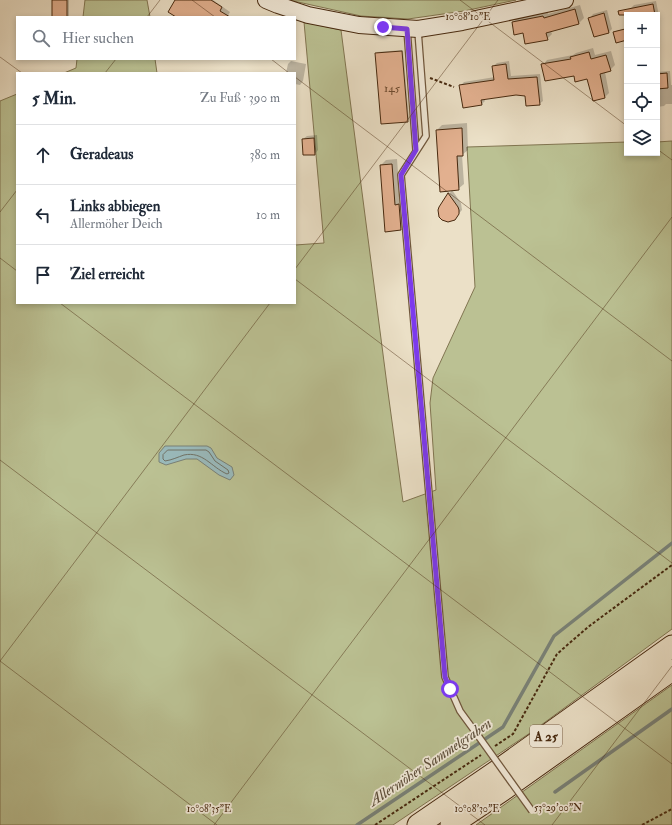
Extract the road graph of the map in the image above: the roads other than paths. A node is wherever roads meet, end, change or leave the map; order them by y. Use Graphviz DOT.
graph roads {
  1 [pos="266,0"];
  2 [pos="565,0"];
  3 [pos="413,29"];
  4 [pos="416,150"];
  5 [pos="672,646"];
  6 [pos="672,670"];
  7 [pos="532,811"];
  8 [pos="418,825"];
  9 [pos="452,825"];
  1 -- 3 [label="street"];
  2 -- 3 [label="street"];
  3 -- 4 [label="lane"];
  3 -- 4 [label="lane"];
  4 -- 7 [label="lane, bridge"];
  5 -- 8 [label="highway, A 25"];
  6 -- 9 [label="highway, A 25"];
}
